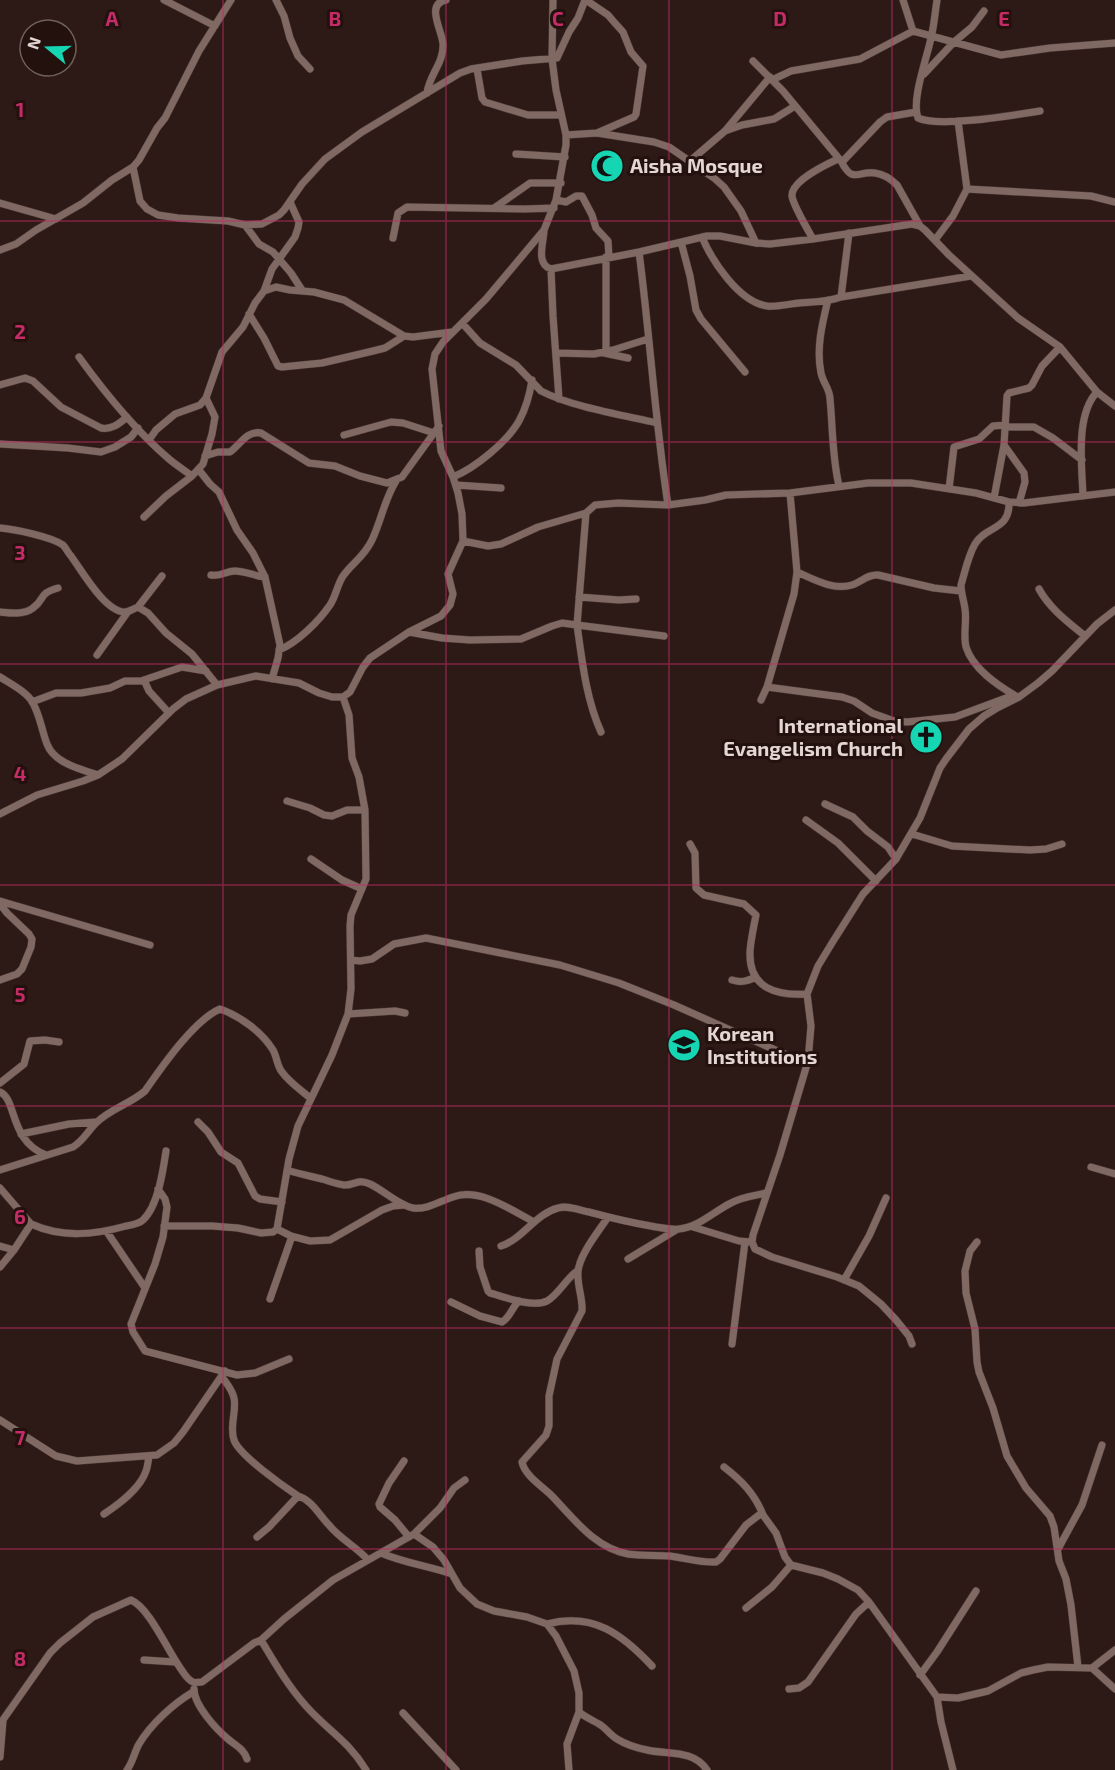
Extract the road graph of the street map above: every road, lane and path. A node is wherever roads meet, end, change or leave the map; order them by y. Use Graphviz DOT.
graph roads {
  1 [pos="164,0"];
  2 [pos="231,0"];
  3 [pos="276,0"];
  4 [pos="446,0"];
  5 [pos="553,0"];
  6 [pos="585,0"];
  7 [pos="903,0"];
  8 [pos="937,0"];
  9 [pos="984,11"];
  10 [pos="215,26"];
  11 [pos="913,31"];
  12 [pos="931,36"];
  13 [pos="954,42"];
  14 [pos="1115,43"];
  15 [pos="552,59"];
  16 [pos="753,61"];
  17 [pos="310,69"];
  18 [pos="477,69"];
  19 [pos="922,76"];
  20 [pos="771,79"];
  21 [pos="427,93"];
  22 [pos="795,106"];
  23 [pos="1040,111"];
  24 [pos="916,112"];
  25 [pos="561,115"];
  26 [pos="958,121"];
  27 [pos="725,131"];
  28 [pos="597,133"];
  29 [pos="566,135"];
  30 [pos="516,154"];
  31 [pos="565,157"];
  32 [pos="840,160"];
  33 [pos="690,161"];
  34 [pos="133,167"];
  35 [pos="561,183"];
  36 [pos="967,189"];
  37 [pos="556,200"];
  38 [pos="290,202"];
  39 [pos="1115,202"];
  40 [pos="0,203"];
  41 [pos="494,208"];
  42 [pos="554,208"];
  43 [pos="56,219"];
  44 [pos="245,225"];
  45 [pos="920,226"];
  46 [pos="544,230"];
  47 [pos="849,233"];
  48 [pos="702,237"];
  49 [pos="393,238"];
  50 [pos="813,239"];
  51 [pos="935,240"];
  52 [pos="681,242"];
  53 [pos="756,243"];
  54 [pos="0,250"];
  55 [pos="639,252"];
  56 [pos="607,257"];
  57 [pos="278,259"];
  58 [pos="551,269"];
  59 [pos="971,276"];
  60 [pos="302,290"];
  61 [pos="264,291"];
  62 [pos="841,297"];
  63 [pos="828,300"];
  64 [pos="249,314"];
  65 [pos="462,323"];
  66 [pos="453,331"];
  67 [pos="405,336"];
  68 [pos="648,339"];
  69 [pos="1060,347"];
  70 [pos="604,352"];
  71 [pos="556,353"];
  72 [pos="79,357"];
  73 [pos="628,358"];
  74 [pos="745,372"];
  75 [pos="532,380"];
  76 [pos="0,385"];
  77 [pos="1097,392"];
  78 [pos="206,398"];
  79 [pos="559,399"];
  80 [pos="1115,406"];
  81 [pos="127,417"];
  82 [pos="657,423"];
  83 [pos="1006,426"];
  84 [pos="138,428"];
  85 [pos="437,430"];
  86 [pos="344,435"];
  87 [pos="149,440"];
  88 [pos="0,444"];
  89 [pos="1004,445"];
  90 [pos="205,456"];
  91 [pos="1083,460"];
  92 [pos="198,470"];
  93 [pos="192,476"];
  94 [pos="453,477"];
  95 [pos="396,481"];
  96 [pos="456,485"];
  97 [pos="839,486"];
  98 [pos="501,488"];
  99 [pos="949,489"];
  100 [pos="1115,492"];
  101 [pos="790,493"];
  102 [pos="1083,496"];
  103 [pos="994,498"];
  104 [pos="1009,502"];
  105 [pos="1019,503"];
  106 [pos="668,505"];
  107 [pos="586,513"];
  108 [pos="144,517"];
  109 [pos="0,528"];
  110 [pos="463,541"];
  111 [pos="797,572"];
  112 [pos="211,575"];
  113 [pos="162,576"];
  114 [pos="266,577"];
  115 [pos="58,588"];
  116 [pos="1040,589"];
  117 [pos="961,591"];
  118 [pos="579,597"];
  119 [pos="636,599"];
  120 [pos="138,607"];
  121 [pos="1115,610"];
  122 [pos="0,612"];
  123 [pos="127,613"];
  124 [pos="577,625"];
  125 [pos="409,632"];
  126 [pos="664,636"];
  127 [pos="1085,636"];
  128 [pos="279,650"];
  129 [pos="97,655"];
  130 [pos="208,672"];
  131 [pos="0,677"];
  132 [pos="273,679"];
  133 [pos="144,680"];
  134 [pos="217,685"];
  135 [pos="767,687"];
  136 [pos="1017,696"];
  137 [pos="343,697"];
  138 [pos="761,700"];
  139 [pos="32,702"];
  140 [pos="169,713"];
  141 [pos="601,732"];
  142 [pos="98,775"];
  143 [pos="287,801"];
  144 [pos="825,804"];
  145 [pos="365,810"];
  146 [pos="0,814"];
  147 [pos="806,820"];
  148 [pos="912,834"];
  149 [pos="690,844"];
  150 [pos="1062,844"];
  151 [pos="311,859"];
  152 [pos="896,859"];
  153 [pos="876,881"];
  154 [pos="362,888"];
  155 [pos="0,902"];
  156 [pos="150,945"];
  157 [pos="351,960"];
  158 [pos="756,977"];
  159 [pos="0,980"];
  160 [pos="732,980"];
  161 [pos="807,994"];
  162 [pos="405,1013"];
  163 [pos="348,1014"];
  164 [pos="59,1042"];
  165 [pos="808,1060"];
  166 [pos="0,1083"];
  167 [pos="0,1092"];
  168 [pos="310,1098"];
  169 [pos="96,1122"];
  170 [pos="198,1122"];
  171 [pos="21,1134"];
  172 [pos="166,1151"];
  173 [pos="46,1155"];
  174 [pos="1091,1167"];
  175 [pos="0,1170"];
  176 [pos="287,1170"];
  177 [pos="1115,1174"];
  178 [pos="0,1188"];
  179 [pos="158,1189"];
  180 [pos="766,1193"];
  181 [pos="886,1198"];
  182 [pos="282,1202"];
  183 [pos="404,1205"];
  184 [pos="608,1217"];
  185 [pos="534,1222"];
  186 [pos="31,1224"];
  187 [pos="164,1226"];
  188 [pos="693,1227"];
  189 [pos="278,1229"];
  190 [pos="676,1230"];
  191 [pos="107,1232"];
  192 [pos="291,1236"];
  193 [pos="748,1242"];
  194 [pos="977,1242"];
  195 [pos="0,1246"];
  196 [pos="501,1246"];
  197 [pos="14,1250"];
  198 [pos="479,1251"];
  199 [pos="628,1259"];
  200 [pos="0,1267"];
  201 [pos="578,1271"];
  202 [pos="844,1280"];
  203 [pos="145,1288"];
  204 [pos="270,1299"];
  205 [pos="519,1301"];
  206 [pos="451,1302"];
  207 [pos="732,1344"];
  208 [pos="912,1344"];
  209 [pos="289,1359"];
  210 [pos="223,1374"];
  211 [pos="0,1420"];
  212 [pos="1102,1445"];
  213 [pos="149,1456"];
  214 [pos="404,1461"];
  215 [pos="724,1467"];
  216 [pos="465,1480"];
  217 [pos="298,1496"];
  218 [pos="104,1514"];
  219 [pos="763,1515"];
  220 [pos="411,1535"];
  221 [pos="256,1537"];
  222 [pos="1058,1549"];
  223 [pos="381,1553"];
  224 [pos="368,1560"];
  225 [pos="791,1564"];
  226 [pos="452,1574"];
  227 [pos="976,1591"];
  228 [pos="869,1602"];
  229 [pos="746,1608"];
  230 [pos="547,1624"];
  231 [pos="261,1640"];
  232 [pos="1115,1650"];
  233 [pos="144,1660"];
  234 [pos="175,1662"];
  235 [pos="652,1666"];
  236 [pos="1078,1667"];
  237 [pos="1092,1668"];
  238 [pos="920,1675"];
  239 [pos="195,1683"];
  240 [pos="789,1689"];
  241 [pos="1115,1689"];
  242 [pos="194,1692"];
  243 [pos="937,1697"];
  244 [pos="579,1712"];
  245 [pos="403,1713"];
  246 [pos="2,1721"];
  247 [pos="0,1757"];
  248 [pos="247,1759"];
  249 [pos="127,1770"];
  250 [pos="366,1770"];
  251 [pos="456,1770"];
  252 [pos="569,1770"];
  253 [pos="707,1770"];
  254 [pos="953,1770"];
  1 -- 10 [label="street"];
  2 -- 10 [label="street"];
  3 -- 17 [label="street"];
  4 -- 21 [label="street"];
  5 -- 15 [label="street"];
  6 -- 15 [label="street"];
  6 -- 28 [label="street"];
  7 -- 11 [label="street"];
  8 -- 12 [label="street"];
  9 -- 13 [label="street"];
  10 -- 34 [label="street"];
  11 -- 12 [label="street"];
  11 -- 20 [label="street"];
  12 -- 13 [label="street"];
  12 -- 19 [label="street"];
  13 -- 14 [label="street"];
  13 -- 19 [label="street"];
  15 -- 18 [label="street"];
  15 -- 25 [label="street"];
  16 -- 20 [label="street"];
  18 -- 21 [label="street"];
  18 -- 25 [label="street"];
  19 -- 24 [label="street"];
  20 -- 22 [label="street"];
  20 -- 27 [label="street"];
  21 -- 38 [label="street"];
  22 -- 27 [label="street"];
  22 -- 32 [label="street"];
  23 -- 26 [label="street"];
  24 -- 26 [label="street"];
  24 -- 32 [label="street"];
  25 -- 29 [label="street"];
  26 -- 36 [label="street"];
  27 -- 33 [label="street"];
  28 -- 29 [label="street"];
  28 -- 33 [label="street"];
  29 -- 31 [label="street"];
  30 -- 31 [label="street"];
  31 -- 35 [label="street"];
  32 -- 45 [label="street"];
  32 -- 50 [label="street"];
  33 -- 53 [label="street"];
  34 -- 43 [label="street"];
  34 -- 44 [label="street"];
  35 -- 37 [label="street"];
  35 -- 41 [label="street"];
  36 -- 39 [label="street"];
  36 -- 51 [label="street"];
  37 -- 42 [label="street"];
  37 -- 56 [label="street"];
  38 -- 44 [label="street"];
  38 -- 57 [label="street"];
  40 -- 43 [label="street"];
  41 -- 42 [label="street"];
  41 -- 49 [label="street"];
  42 -- 46 [label="street"];
  43 -- 54 [label="street"];
  44 -- 57 [label="street"];
  45 -- 47 [label="street"];
  45 -- 51 [label="street"];
  46 -- 58 [label="street"];
  46 -- 65 [label="street"];
  47 -- 50 [label="street"];
  47 -- 62 [label="street"];
  48 -- 52 [label="street"];
  48 -- 53 [label="street"];
  48 -- 63 [label="street"];
  50 -- 53 [label="street"];
  51 -- 59 [label="street"];
  52 -- 55 [label="street"];
  52 -- 74 [label="street"];
  55 -- 56 [label="street"];
  55 -- 68 [label="street"];
  56 -- 58 [label="street"];
  56 -- 70 [label="street"];
  57 -- 60 [label="street"];
  57 -- 61 [label="street"];
  58 -- 71 [label="street"];
  59 -- 62 [label="street"];
  59 -- 69 [label="street"];
  60 -- 61 [label="street"];
  60 -- 67 [label="street"];
  61 -- 64 [label="street"];
  62 -- 63 [label="street"];
  63 -- 97 [label="street"];
  64 -- 67 [label="street"];
  64 -- 78 [label="street"];
  65 -- 66 [label="street"];
  65 -- 75 [label="street"];
  66 -- 67 [label="street"];
  66 -- 85 [label="street"];
  68 -- 70 [label="street"];
  68 -- 82 [label="street"];
  69 -- 77 [label="street"];
  69 -- 83 [label="street"];
  70 -- 71 [label="street"];
  70 -- 73 [label="street"];
  71 -- 79 [label="street"];
  72 -- 81 [label="street"];
  75 -- 79 [label="street"];
  75 -- 94 [label="street"];
  76 -- 81 [label="street"];
  77 -- 80 [label="street"];
  77 -- 91 [label="street"];
  78 -- 87 [label="street"];
  78 -- 90 [label="street"];
  79 -- 82 [label="street"];
  81 -- 84 [label="street"];
  82 -- 106 [label="street"];
  83 -- 89 [label="street"];
  83 -- 91 [label="street"];
  83 -- 99 [label="street"];
  84 -- 87 [label="street"];
  84 -- 88 [label="street"];
  85 -- 86 [label="street"];
  85 -- 94 [label="street"];
  85 -- 95 [label="street"];
  87 -- 93 [label="street"];
  89 -- 103 [label="street"];
  89 -- 105 [label="street"];
  90 -- 92 [label="street"];
  90 -- 95 [label="street"];
  91 -- 102 [label="street"];
  92 -- 93 [label="street"];
  92 -- 114 [label="street"];
  93 -- 108 [label="street"];
  94 -- 96 [label="street"];
  95 -- 128 [label="street"];
  96 -- 98 [label="street"];
  96 -- 110 [label="street"];
  97 -- 99 [label="street"];
  97 -- 101 [label="street"];
  99 -- 103 [label="street"];
  100 -- 102 [label="street"];
  101 -- 106 [label="street"];
  101 -- 111 [label="street"];
  102 -- 105 [label="street"];
  103 -- 104 [label="street"];
  104 -- 105 [label="street"];
  104 -- 117 [label="street"];
  106 -- 107 [label="street"];
  107 -- 110 [label="street"];
  107 -- 118 [label="street"];
  109 -- 123 [label="street"];
  110 -- 125 [label="street"];
  111 -- 117 [label="street"];
  111 -- 135 [label="street"];
  112 -- 114 [label="street"];
  113 -- 120 [label="street"];
  114 -- 128 [label="street"];
  115 -- 122 [label="street"];
  116 -- 127 [label="street"];
  117 -- 136 [label="street"];
  118 -- 119 [label="street"];
  118 -- 124 [label="street"];
  120 -- 123 [label="street"];
  120 -- 130 [label="street"];
  121 -- 127 [label="street"];
  123 -- 129 [label="street"];
  124 -- 125 [label="street"];
  124 -- 126 [label="street"];
  124 -- 141 [label="street"];
  125 -- 137 [label="street"];
  127 -- 136 [label="street"];
  128 -- 132 [label="street"];
  130 -- 133 [label="street"];
  130 -- 134 [label="street"];
  131 -- 139 [label="street"];
  132 -- 134 [label="street"];
  132 -- 137 [label="street"];
  133 -- 139 [label="street"];
  133 -- 140 [label="street"];
  134 -- 140 [label="street"];
  135 -- 136 [label="street"];
  135 -- 138 [label="street"];
  136 -- 148 [label="street"];
  137 -- 145 [label="street"];
  139 -- 142 [label="street"];
  140 -- 142 [label="street"];
  142 -- 146 [label="street"];
  143 -- 145 [label="street"];
  144 -- 152 [label="street"];
  145 -- 154 [label="street"];
  147 -- 153 [label="street"];
  148 -- 150 [label="street"];
  148 -- 152 [label="street"];
  149 -- 158 [label="street"];
  151 -- 154 [label="street"];
  152 -- 153 [label="street"];
  153 -- 161 [label="street"];
  154 -- 157 [label="street"];
  155 -- 156 [label="street"];
  155 -- 159 [label="street"];
  157 -- 163 [label="street"];
  157 -- 165 [label="street"];
  158 -- 160 [label="street"];
  158 -- 161 [label="street"];
  161 -- 165 [label="street"];
  162 -- 163 [label="street"];
  163 -- 168 [label="street"];
  164 -- 166 [label="street"];
  165 -- 180 [label="street"];
  167 -- 171 [label="street"];
  168 -- 169 [label="street"];
  168 -- 176 [label="street"];
  169 -- 171 [label="street"];
  169 -- 173 [label="street"];
  170 -- 182 [label="street"];
  171 -- 173 [label="street"];
  172 -- 179 [label="street"];
  173 -- 175 [label="street"];
  174 -- 177 [label="street"];
  176 -- 182 [label="street"];
  176 -- 183 [label="street"];
  178 -- 186 [label="street"];
  179 -- 187 [label="street"];
  179 -- 191 [label="street"];
  180 -- 188 [label="street"];
  180 -- 193 [label="street"];
  181 -- 202 [label="street"];
  182 -- 189 [label="street"];
  183 -- 185 [label="street"];
  183 -- 192 [label="street"];
  184 -- 185 [label="street"];
  184 -- 190 [label="street"];
  184 -- 201 [label="street"];
  185 -- 196 [label="street"];
  186 -- 191 [label="street"];
  186 -- 197 [label="street"];
  187 -- 189 [label="street"];
  187 -- 203 [label="street"];
  188 -- 190 [label="street"];
  188 -- 193 [label="street"];
  189 -- 192 [label="street"];
  190 -- 199 [label="street"];
  191 -- 203 [label="street"];
  192 -- 204 [label="street"];
  193 -- 202 [label="street"];
  193 -- 207 [label="street"];
  194 -- 222 [label="street"];
  195 -- 197 [label="street"];
  197 -- 200 [label="street"];
  198 -- 205 [label="street"];
  201 -- 205 [label="street"];
  201 -- 219 [label="street"];
  202 -- 208 [label="street"];
  203 -- 210 [label="street"];
  205 -- 206 [label="street"];
  209 -- 210 [label="street"];
  210 -- 213 [label="street"];
  210 -- 217 [label="street"];
  211 -- 213 [label="street"];
  212 -- 222 [label="street"];
  213 -- 218 [label="street"];
  214 -- 220 [label="street"];
  215 -- 219 [label="street"];
  216 -- 220 [label="street"];
  217 -- 221 [label="street"];
  217 -- 224 [label="street"];
  219 -- 225 [label="street"];
  220 -- 223 [label="street"];
  220 -- 226 [label="street"];
  222 -- 236 [label="street"];
  223 -- 224 [label="street"];
  223 -- 226 [label="street"];
  224 -- 231 [label="street"];
  225 -- 228 [label="street"];
  225 -- 229 [label="street"];
  226 -- 230 [label="street"];
  227 -- 238 [label="street"];
  228 -- 238 [label="street"];
  228 -- 240 [label="street"];
  230 -- 235 [label="street"];
  230 -- 244 [label="street"];
  231 -- 239 [label="street"];
  231 -- 250 [label="street"];
  232 -- 237 [label="street"];
  233 -- 234 [label="street"];
  234 -- 239 [label="street"];
  234 -- 246 [label="street"];
  236 -- 237 [label="street"];
  236 -- 243 [label="street"];
  237 -- 241 [label="street"];
  238 -- 243 [label="street"];
  239 -- 242 [label="street"];
  242 -- 248 [label="street"];
  242 -- 249 [label="street"];
  243 -- 254 [label="street"];
  244 -- 252 [label="street"];
  244 -- 253 [label="street"];
  245 -- 251 [label="street"];
  246 -- 247 [label="street"];
}
